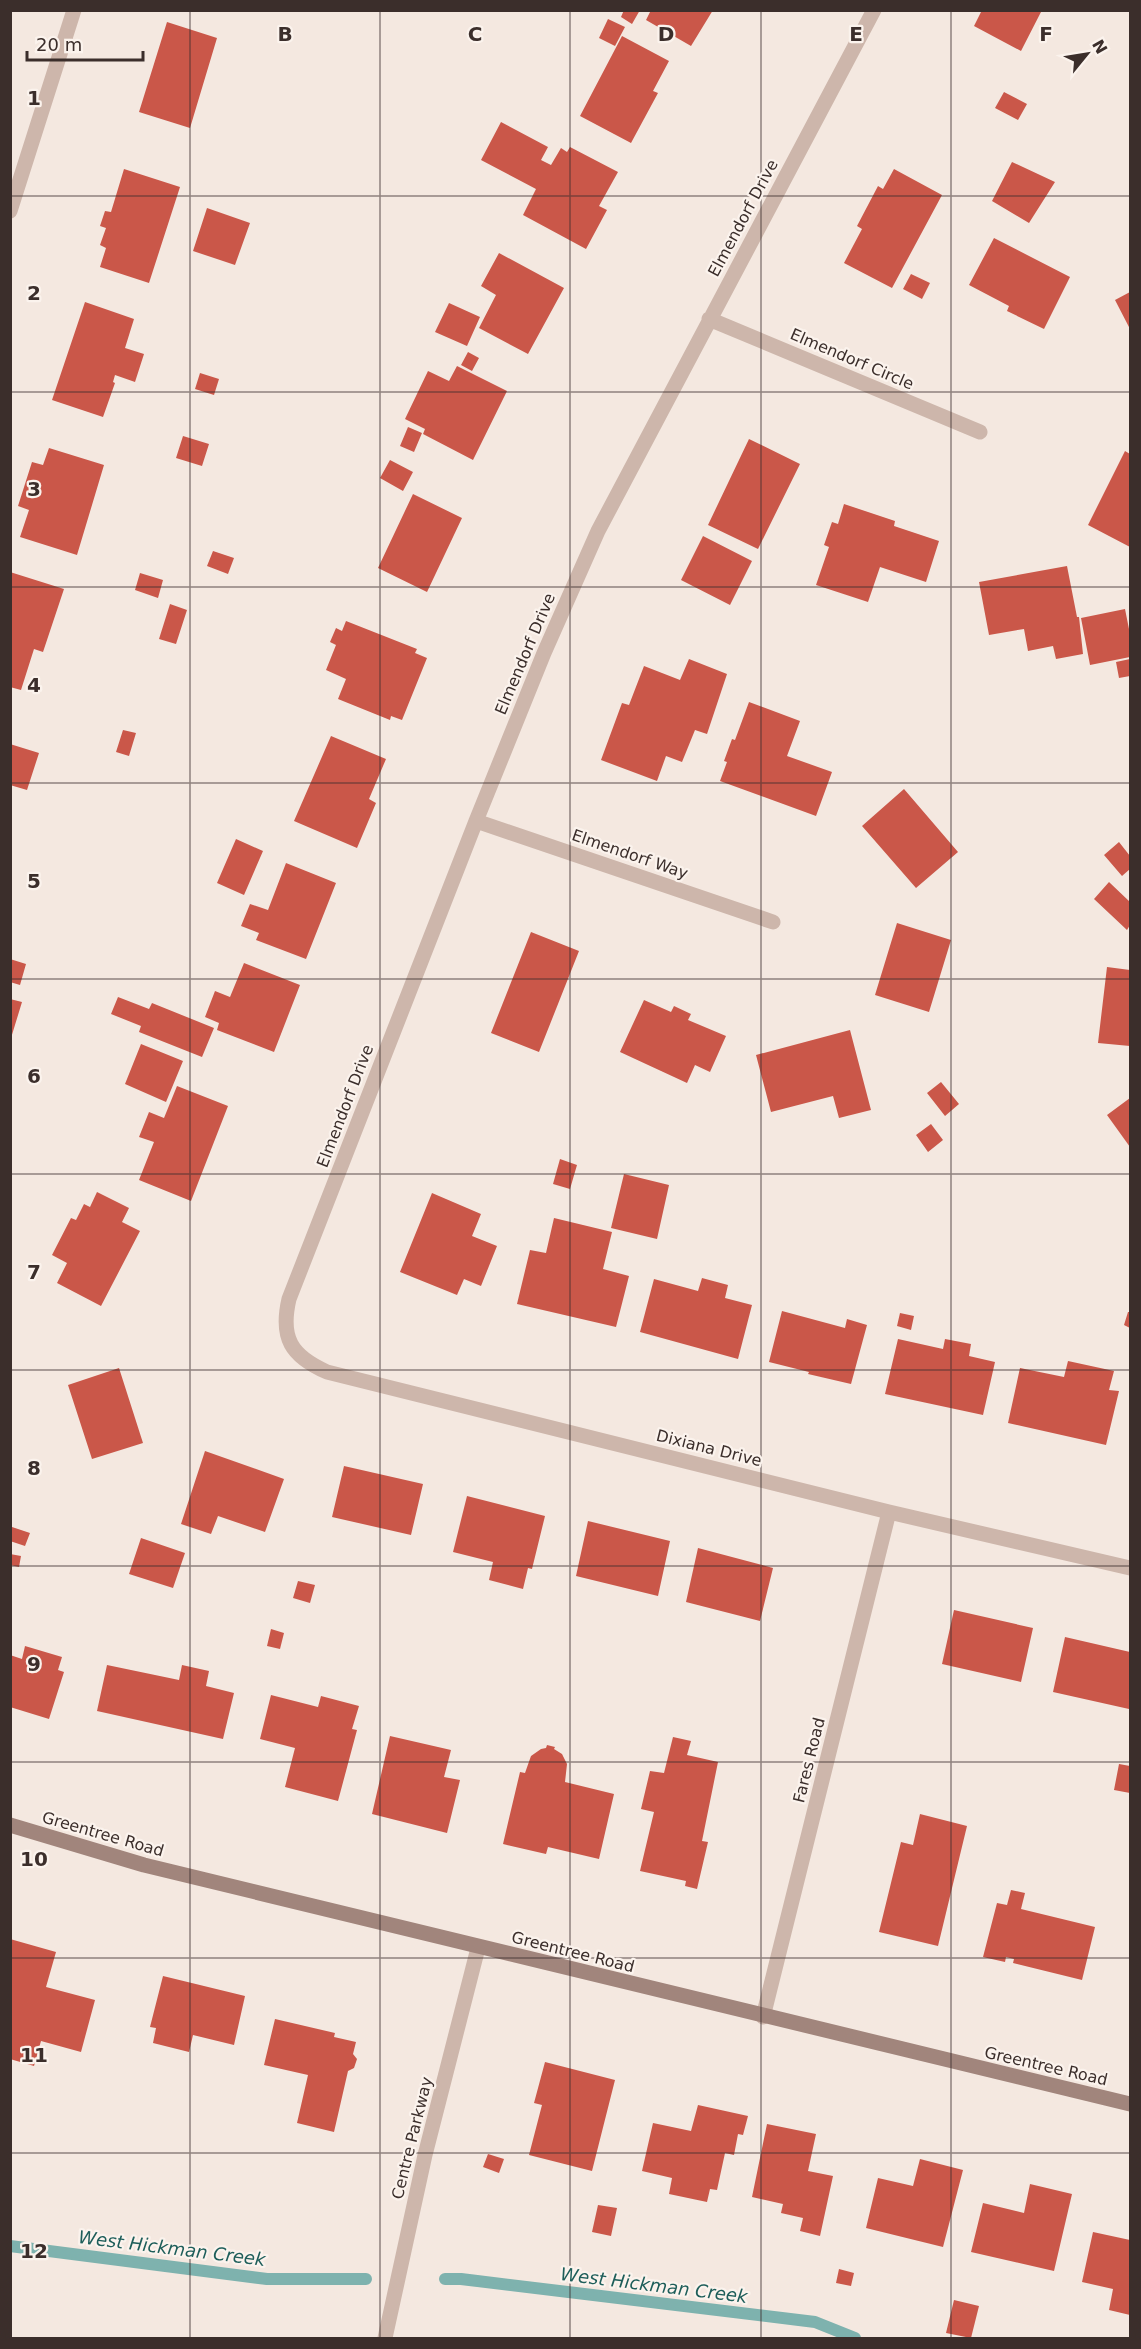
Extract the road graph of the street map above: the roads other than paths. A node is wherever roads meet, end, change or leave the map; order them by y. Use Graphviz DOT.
graph roads {
  1 [pos="74,10"];
  2 [pos="874,10"];
  3 [pos="10,211"];
  4 [pos="709,319"];
  5 [pos="980,432"];
  6 [pos="476,821"];
  7 [pos="773,922"];
  8 [pos="290,1343"];
  9 [pos="889,1512"];
  10 [pos="1131,1568"];
  11 [pos="10,1825"];
  12 [pos="478,1948"];
  13 [pos="763,2017"];
  14 [pos="1131,2104"];
  15 [pos="384,2338"];
  1 -- 3 [label="street"];
  2 -- 4 [label="street, Elmendorf Drive"];
  4 -- 5 [label="street, Elmendorf Circle"];
  4 -- 6 [label="street, Elmendorf Drive"];
  6 -- 7 [label="street, Elmendorf Way"];
  6 -- 8 [label="street, Elmendorf Drive"];
  8 -- 9 [label="street, Dixiana Drive"];
  9 -- 10 [label="street, Dixiana Drive"];
  9 -- 13 [label="street, Fares Road"];
  11 -- 12 [label="street, Greentree Road"];
  12 -- 13 [label="street, Greentree Road"];
  12 -- 15 [label="street, Centre Parkway"];
  13 -- 14 [label="street, Greentree Road"];
}
